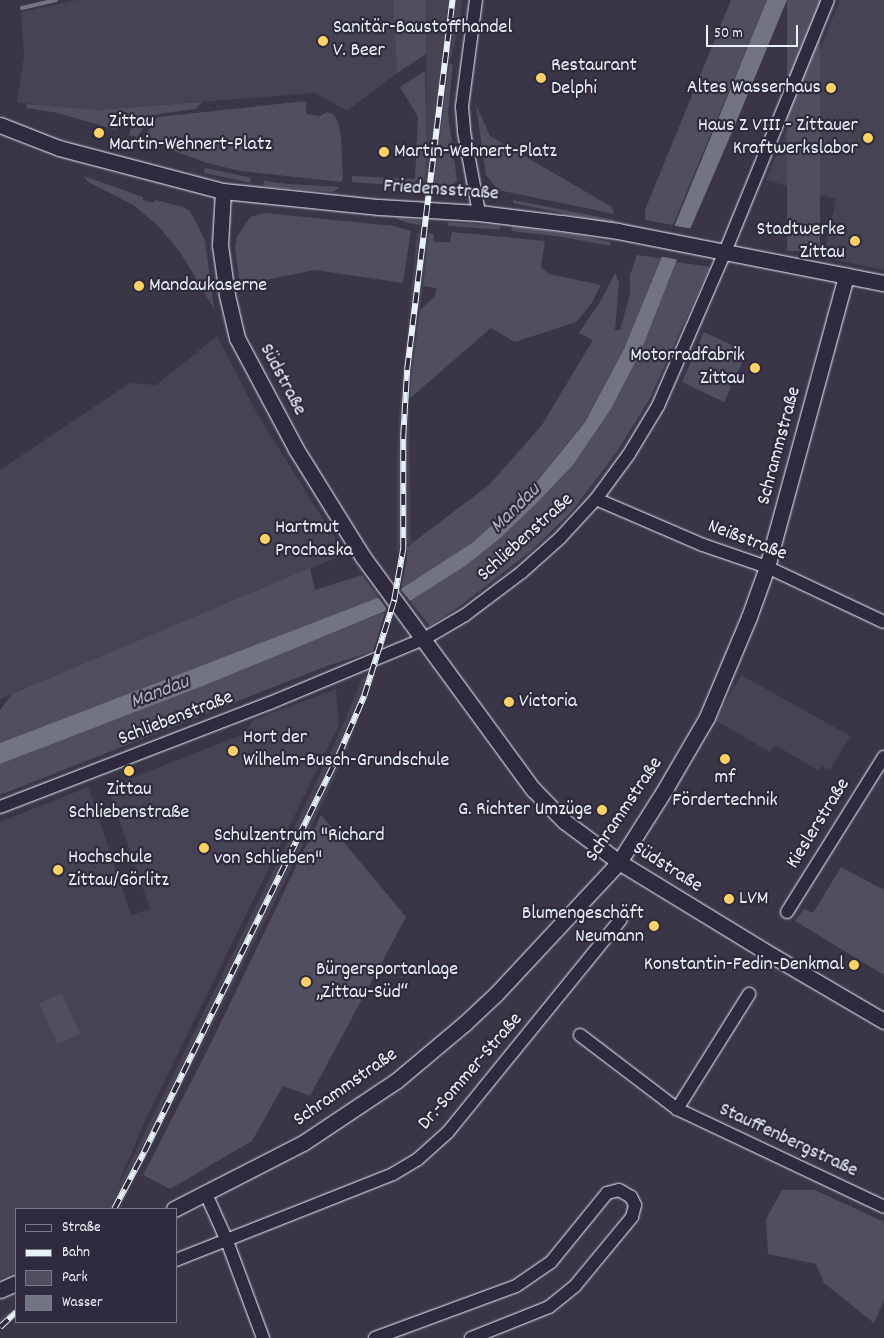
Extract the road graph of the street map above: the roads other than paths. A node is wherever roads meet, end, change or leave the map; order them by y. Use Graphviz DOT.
graph roads {
  1 [pos="476,0"];
  2 [pos="828,0"];
  3 [pos="0,125"];
  4 [pos="223,191"];
  5 [pos="479,213"];
  6 [pos="719,251"];
  7 [pos="846,276"];
  8 [pos="884,283"];
  9 [pos="596,499"];
  10 [pos="767,567"];
  11 [pos="884,622"];
  12 [pos="420,634"];
  13 [pos="884,757"];
  14 [pos="0,807"];
  15 [pos="619,862"];
  16 [pos="787,912"];
  17 [pos="621,919"];
  18 [pos="749,994"];
  19 [pos="884,1021"];
  20 [pos="580,1035"];
  21 [pos="677,1109"];
  22 [pos="206,1194"];
  23 [pos="884,1207"];
  24 [pos="176,1208"];
  25 [pos="227,1241"];
  26 [pos="178,1259"];
  27 [pos="15,1283"];
  28 [pos="0,1290"];
  29 [pos="263,1338"];
  30 [pos="375,1338"];
  31 [pos="471,1338"];
  1 -- 5 [label="street"];
  2 -- 6 [label="street, Schliebenstraße"];
  3 -- 4 [label="main road, Friedensstraße"];
  4 -- 5 [label="main road, Friedensstraße"];
  4 -- 12 [label="main road, Südstraße"];
  5 -- 6 [label="main road, Friedensstraße"];
  6 -- 7 [label="main road, Friedensstraße"];
  6 -- 9 [label="street, Schliebenstraße"];
  7 -- 8 [label="main road, Friedensstraße"];
  7 -- 10 [label="main road, Schrammstraße"];
  9 -- 10 [label="street, Neißstraße"];
  9 -- 12 [label="street, Schliebenstraße"];
  10 -- 11 [label="street, Neißstraße"];
  10 -- 15 [label="main road, Schrammstraße"];
  12 -- 14 [label="street, Schliebenstraße"];
  12 -- 15 [label="main road, Südstraße"];
  13 -- 16 [label="street, Kieslerstraße"];
  15 -- 19 [label="main road, Südstraße"];
  15 -- 22 [label="main road, Schrammstraße"];
  17 -- 25 [label="street, Dr.-Sommer-Straße"];
  18 -- 21 [label="street"];
  20 -- 21 [label="street, Stauffenbergstraße"];
  21 -- 23 [label="street, Stauffenbergstraße"];
  22 -- 24 [label="main road, Schrammstraße"];
  22 -- 25 [label="street"];
  25 -- 26 [label="street, Dr.-Sommer-Straße"];
  25 -- 29 [label="street"];
  27 -- 28 [label="main road"];
  30 -- 31 [label="street"];
}
